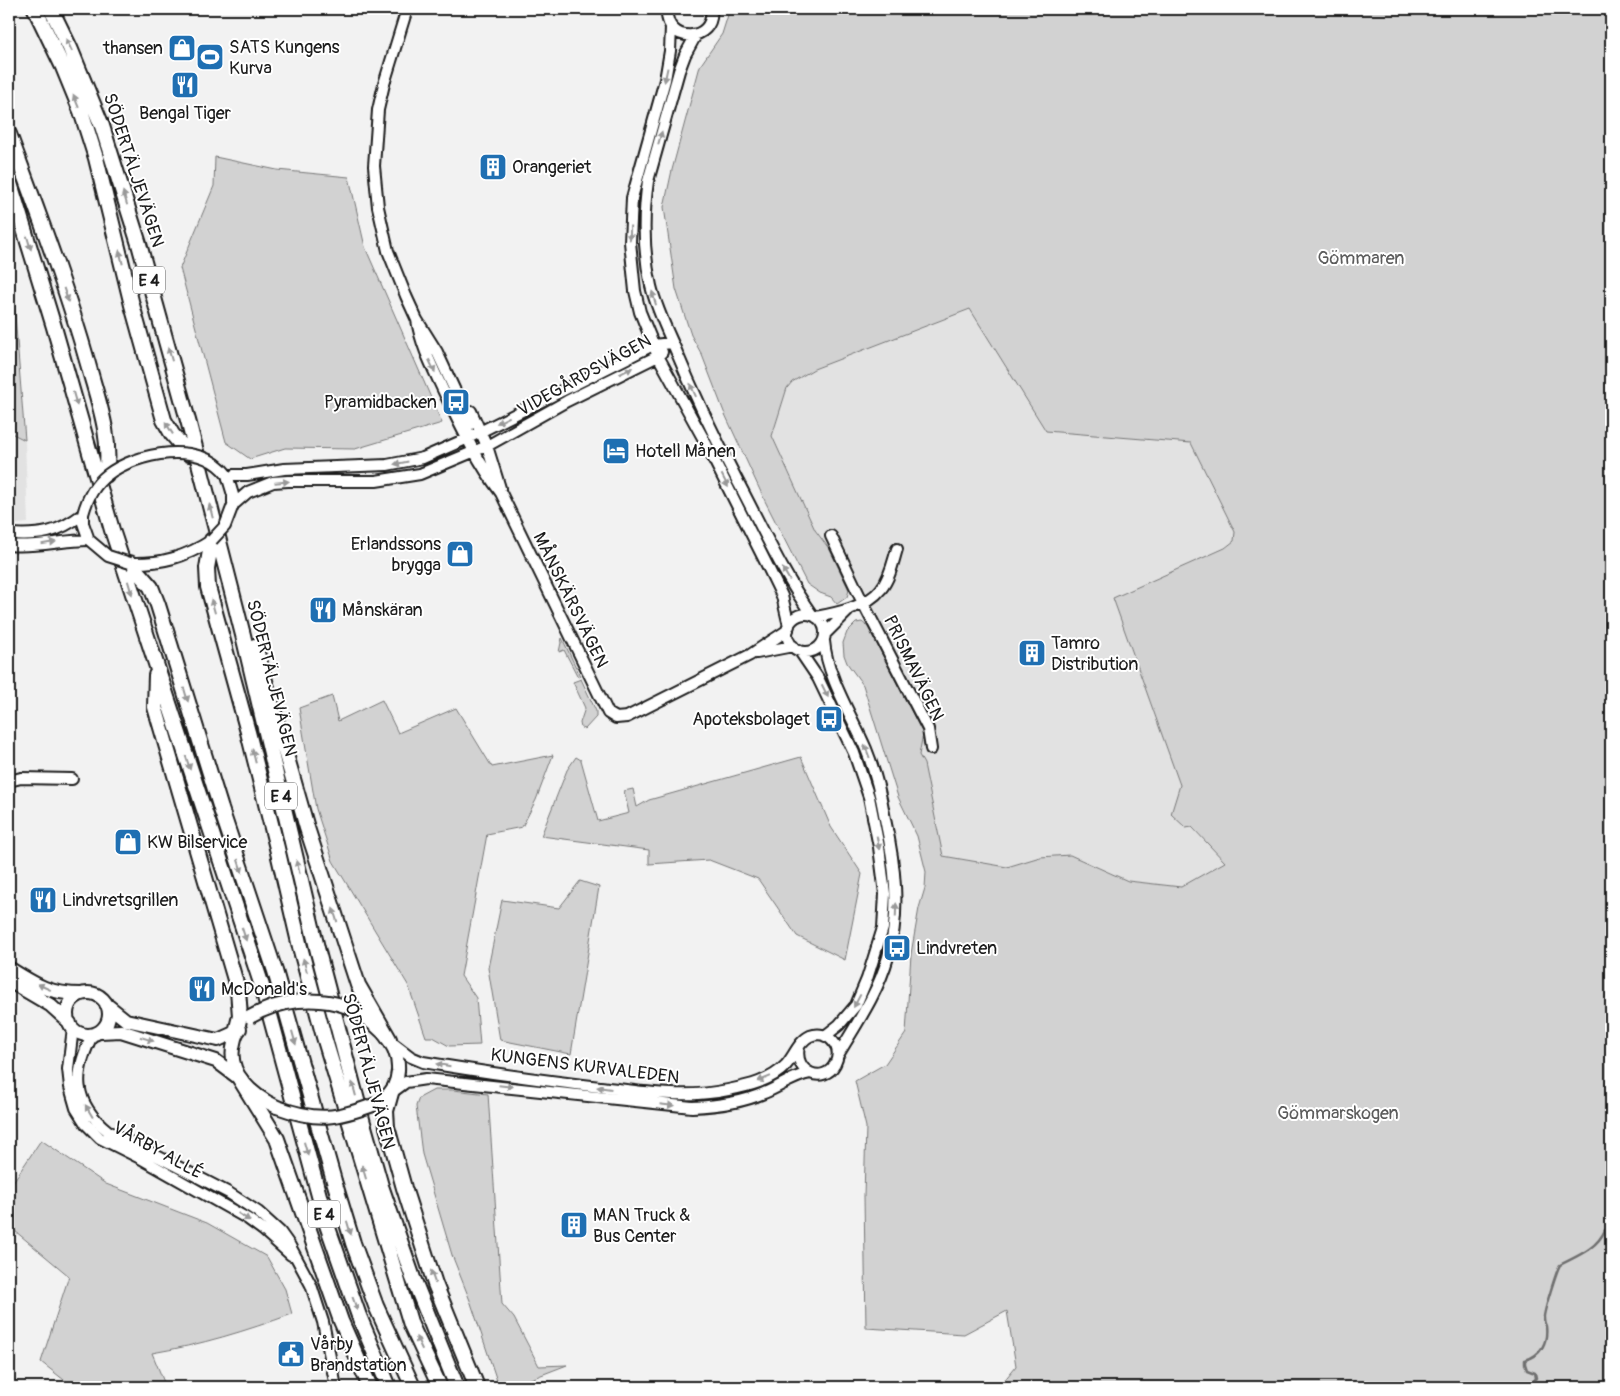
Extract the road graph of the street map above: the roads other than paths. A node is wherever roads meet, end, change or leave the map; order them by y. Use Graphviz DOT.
graph roads {
  1 [pos="35,9"];
  2 [pos="51,9"];
  3 [pos="406,9"];
  4 [pos="657,9"];
  5 [pos="711,9"];
  6 [pos="667,13"];
  7 [pos="671,27"];
  8 [pos="696,35"];
  9 [pos="9,134"];
  10 [pos="9,180"];
  11 [pos="417,320"];
  12 [pos="672,343"];
  13 [pos="653,345"];
  14 [pos="658,356"];
  15 [pos="481,432"];
  16 [pos="466,439"];
  17 [pos="488,446"];
  18 [pos="474,453"];
  19 [pos="189,454"];
  20 [pos="106,476"];
  21 [pos="230,476"];
  22 [pos="501,493"];
  23 [pos="236,502"];
  24 [pos="83,514"];
  25 [pos="9,534"];
  26 [pos="831,536"];
  27 [pos="89,540"];
  28 [pos="212,540"];
  29 [pos="9,545"];
  30 [pos="897,549"];
  31 [pos="223,558"];
  32 [pos="130,563"];
  33 [pos="863,603"];
  34 [pos="848,610"];
  35 [pos="814,616"];
  36 [pos="788,628"];
  37 [pos="824,638"];
  38 [pos="796,648"];
  39 [pos="750,654"];
  40 [pos="157,667"];
  41 [pos="931,749"];
  42 [pos="72,779"];
  43 [pos="9,781"];
  44 [pos="9,968"];
  45 [pos="9,980"];
  46 [pos="82,994"];
  47 [pos="106,1004"];
  48 [pos="71,1026"];
  49 [pos="236,1032"];
  50 [pos="96,1033"];
  51 [pos="825,1036"];
  52 [pos="388,1040"];
  53 [pos="799,1047"];
  54 [pos="838,1055"];
  55 [pos="810,1073"];
  56 [pos="240,1079"];
  57 [pos="391,1093"];
  58 [pos="297,1261"];
  59 [pos="336,1387"];
  60 [pos="370,1387"];
  61 [pos="389,1387"];
  62 [pos="413,1387"];
  63 [pos="440,1387"];
  64 [pos="457,1387"];
  65 [pos="477,1387"];
  19 -- 1 [label="highway, one-way"];
  31 -- 2 [label="highway, SÖDERTÄLJEVÄGEN / E 4, one-way"];
  3 -- 11 [label="street, MÅNSKÄRSVÄGEN"];
  4 -- 6 [label="street"];
  5 -- 8 [label="street"];
  6 -- 7 [label="street"];
  7 -- 8 [label="street"];
  7 -- 13 [label="street, one-way"];
  12 -- 8 [label="street, one-way"];
  9 -- 20 [label="highway, one-way"];
  10 -- 40 [label="highway, E 4, one-way"];
  11 -- 15 [label="street, MÅNSKÄRSVÄGEN"];
  11 -- 16 [label="street, MÅNSKÄRSVÄGEN, one-way"];
  12 -- 13 [label="street, VIDEGÅRDSVÄGEN"];
  12 -- 14 [label="street, VIDEGÅRDSVÄGEN"];
  35 -- 12 [label="street, one-way"];
  13 -- 14 [label="street"];
  13 -- 15 [label="street, VIDEGÅRDSVÄGEN, one-way"];
  17 -- 14 [label="street, VIDEGÅRDSVÄGEN, one-way"];
  14 -- 36 [label="street, one-way"];
  15 -- 16 [label="street, VIDEGÅRDSVÄGEN"];
  15 -- 17 [label="street, MÅNSKÄRSVÄGEN"];
  16 -- 18 [label="street, MÅNSKÄRSVÄGEN"];
  16 -- 21 [label="street, VIDEGÅRDSVÄGEN, one-way"];
  17 -- 18 [label="street, VIDEGÅRDSVÄGEN"];
  17 -- 22 [label="street, MÅNSKÄRSVÄGEN"];
  18 -- 22 [label="street, MÅNSKÄRSVÄGEN"];
  23 -- 18 [label="street, VIDEGÅRDSVÄGEN, one-way"];
  19 -- 20 [label="street, bridge"];
  19 -- 21 [label="street, bridge"];
  20 -- 24 [label="street, bridge"];
  21 -- 23 [label="street"];
  22 -- 39 [label="street, MÅNSKÄRSVÄGEN"];
  23 -- 28 [label="street, bridge"];
  24 -- 25 [label="street"];
  24 -- 27 [label="street"];
  26 -- 33 [label="street, PRISMAVÄGEN"];
  29 -- 27 [label="street, one-way"];
  27 -- 32 [label="street, bridge"];
  28 -- 32 [label="street"];
  63 -- 28 [label="highway, one-way"];
  30 -- 33 [label="street, PRISMAVÄGEN"];
  52 -- 31 [label="highway, one-way"];
  64 -- 31 [label="highway, SÖDERTÄLJEVÄGEN / E 4, one-way"];
  32 -- 62 [label="highway, one-way"];
  33 -- 34 [label="street, PRISMAVÄGEN"];
  33 -- 41 [label="street, PRISMAVÄGEN"];
  34 -- 35 [label="street, PRISMAVÄGEN"];
  34 -- 37 [label="street, PRISMAVÄGEN"];
  35 -- 36 [label="street"];
  35 -- 37 [label="street"];
  36 -- 38 [label="street"];
  36 -- 39 [label="street"];
  37 -- 38 [label="street"];
  54 -- 37 [label="street, one-way"];
  38 -- 39 [label="street"];
  38 -- 51 [label="street, one-way"];
  40 -- 49 [label="highway"];
  40 -- 61 [label="highway, E 4, one-way"];
  42 -- 43 [label="street"];
  46 -- 44 [label="main road, one-way"];
  45 -- 48 [label="main road"];
  46 -- 47 [label="main road"];
  46 -- 48 [label="main road"];
  47 -- 49 [label="main road"];
  47 -- 50 [label="main road"];
  48 -- 50 [label="main road"];
  48 -- 58 [label="street, VÅRBY ALLÉ, one-way"];
  49 -- 52 [label="main road, bridge"];
  49 -- 56 [label="main road"];
  50 -- 56 [label="main road, one-way"];
  58 -- 50 [label="street, VÅRBY ALLÉ, one-way"];
  51 -- 53 [label="street"];
  51 -- 54 [label="street"];
  53 -- 52 [label="street, KUNGENS KURVALEDEN, one-way"];
  52 -- 57 [label="main road"];
  53 -- 55 [label="street"];
  54 -- 55 [label="street"];
  57 -- 55 [label="street, KUNGENS KURVALEDEN, one-way"];
  56 -- 57 [label="main road, bridge"];
  56 -- 60 [label="highway"];
  65 -- 57 [label="highway, one-way"];
  58 -- 59 [label="street, VÅRBY ALLÉ"];
}
